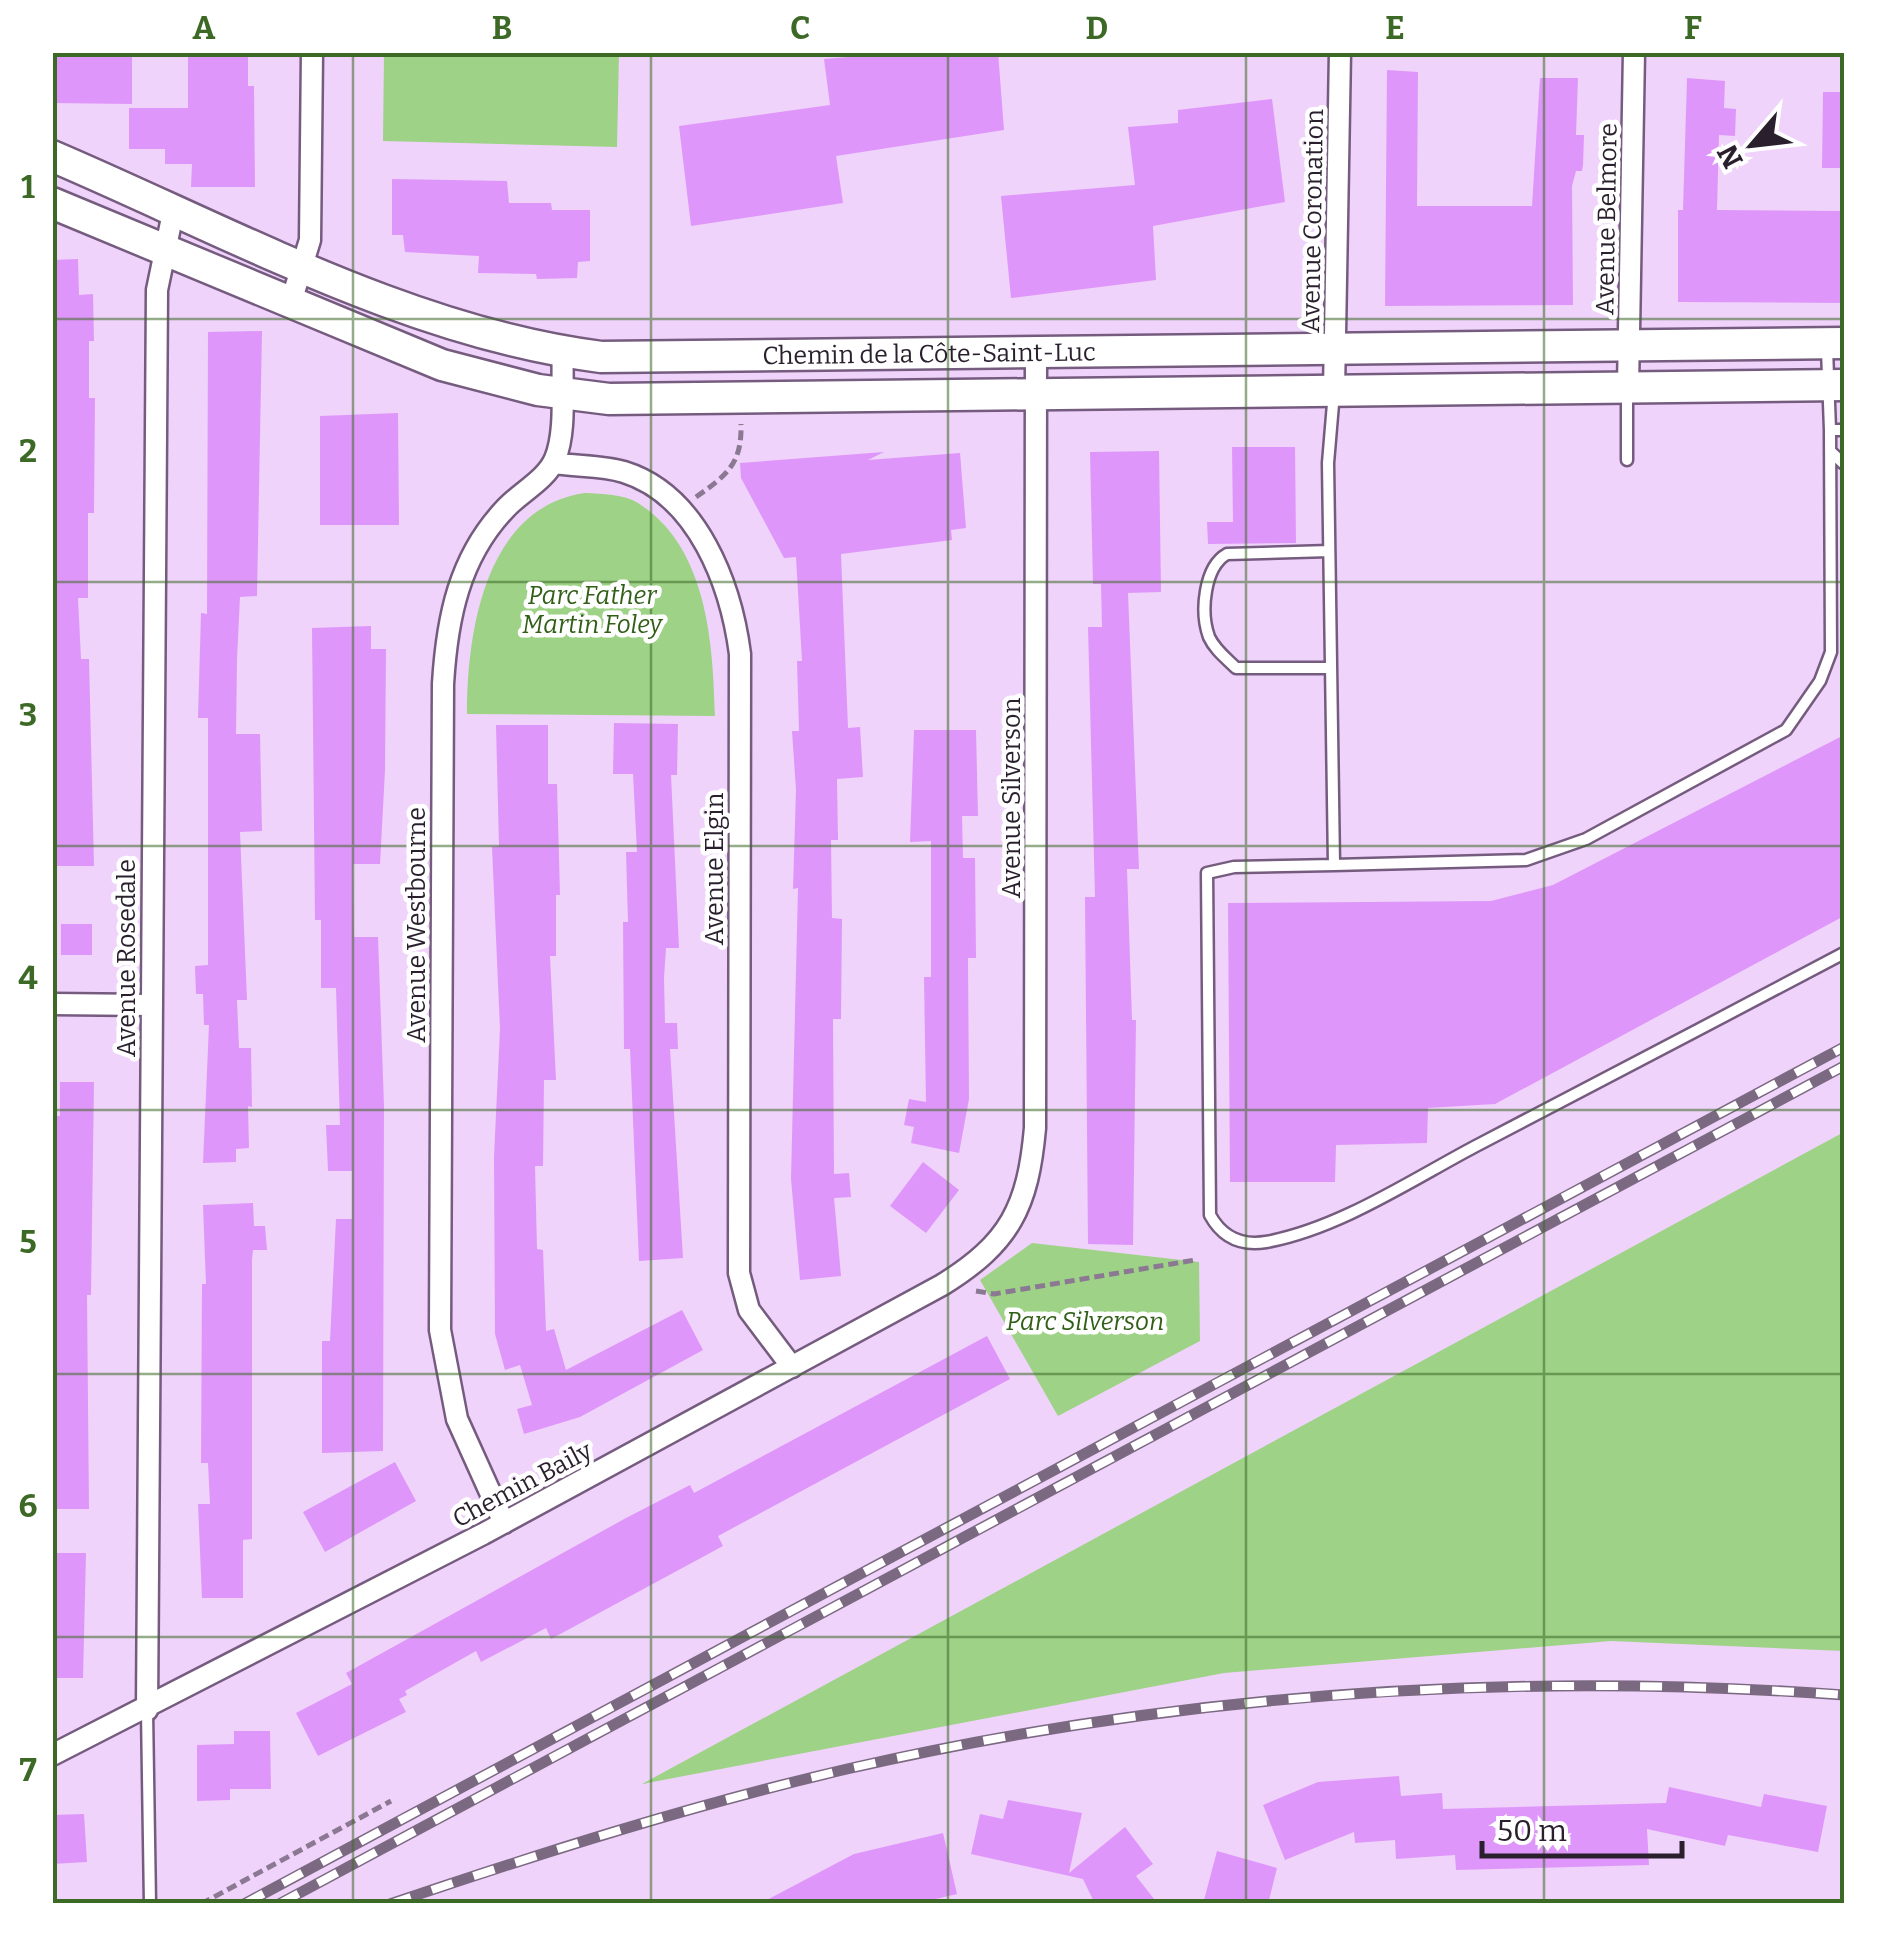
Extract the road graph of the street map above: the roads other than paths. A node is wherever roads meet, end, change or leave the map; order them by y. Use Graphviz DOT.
graph roads {
  1 [pos="312,52"];
  2 [pos="1340,52"];
  3 [pos="1634,52"];
  4 [pos="52,156"];
  5 [pos="52,202"];
  6 [pos="174,208"];
  7 [pos="162,250"];
  8 [pos="304,264"];
  9 [pos="291,302"];
  10 [pos="1629,343"];
  11 [pos="1836,343"];
  12 [pos="1334,348"];
  13 [pos="563,352"];
  14 [pos="1036,352"];
  15 [pos="1836,385"];
  16 [pos="1628,387"];
  17 [pos="1334,392"];
  18 [pos="560,394"];
  19 [pos="1036,396"];
  20 [pos="1830,430"];
  21 [pos="1844,430"];
  22 [pos="1830,451"];
  23 [pos="1627,460"];
  24 [pos="554,463"];
  25 [pos="1844,464"];
  26 [pos="1328,551"];
  27 [pos="1844,595"];
  28 [pos="1832,610"];
  29 [pos="1332,668"];
  30 [pos="1334,865"];
  31 [pos="1844,953"];
  32 [pos="52,1004"];
  33 [pos="150,1005"];
  34 [pos="1003,1237"];
  35 [pos="792,1366"];
  36 [pos="504,1523"];
  37 [pos="147,1710"];
  38 [pos="52,1755"];
  39 [pos="150,1904"];
  1 -- 8 [label="street"];
  2 -- 12 [label="street, Avenue Coronation"];
  3 -- 10 [label="street, Avenue Belmore"];
  4 -- 6 [label="main road, Chemin de la Côte-Saint-Luc"];
  5 -- 7 [label="main road, Chemin de la Côte-Saint-Luc"];
  6 -- 7 [label="street, Avenue Rosedale"];
  6 -- 8 [label="main road, Chemin de la Côte-Saint-Luc"];
  7 -- 9 [label="main road, Chemin de la Côte-Saint-Luc"];
  7 -- 33 [label="street, Avenue Rosedale"];
  8 -- 9 [label="street"];
  8 -- 13 [label="main road, Chemin de la Côte-Saint-Luc"];
  9 -- 18 [label="main road, Chemin de la Côte-Saint-Luc"];
  10 -- 11 [label="main road, Chemin de la Côte-Saint-Luc"];
  10 -- 12 [label="main road, Chemin de la Côte-Saint-Luc"];
  10 -- 16 [label="street, Avenue Belmore"];
  11 -- 15 [label="lane"];
  12 -- 14 [label="main road, Chemin de la Côte-Saint-Luc"];
  12 -- 17 [label="street, Avenue Coronation"];
  13 -- 14 [label="main road, Chemin de la Côte-Saint-Luc"];
  13 -- 18 [label="street"];
  14 -- 19 [label="street, Avenue Silverson"];
  15 -- 16 [label="main road, Chemin de la Côte-Saint-Luc"];
  15 -- 20 [label="lane"];
  16 -- 17 [label="main road, Chemin de la Côte-Saint-Luc"];
  16 -- 23 [label="lane"];
  17 -- 19 [label="main road, Chemin de la Côte-Saint-Luc"];
  17 -- 26 [label="lane"];
  18 -- 19 [label="main road, Chemin de la Côte-Saint-Luc"];
  18 -- 24 [label="street"];
  19 -- 34 [label="street, Avenue Silverson"];
  20 -- 21 [label="lane"];
  20 -- 22 [label="lane"];
  22 -- 25 [label="lane"];
  22 -- 28 [label="lane"];
  24 -- 35 [label="street, Avenue Elgin"];
  24 -- 36 [label="street, Avenue Westbourne"];
  26 -- 29 [label="lane"];
  26 -- 29 [label="lane"];
  27 -- 28 [label="lane"];
  28 -- 30 [label="lane"];
  29 -- 30 [label="lane"];
  30 -- 31 [label="lane"];
  32 -- 33 [label="street"];
  33 -- 37 [label="street, Avenue Rosedale"];
  34 -- 35 [label="street, Chemin Baily"];
  35 -- 36 [label="street, Chemin Baily"];
  36 -- 37 [label="street, Chemin Baily"];
  37 -- 38 [label="street, Chemin Baily"];
  37 -- 39 [label="lane"];
}
